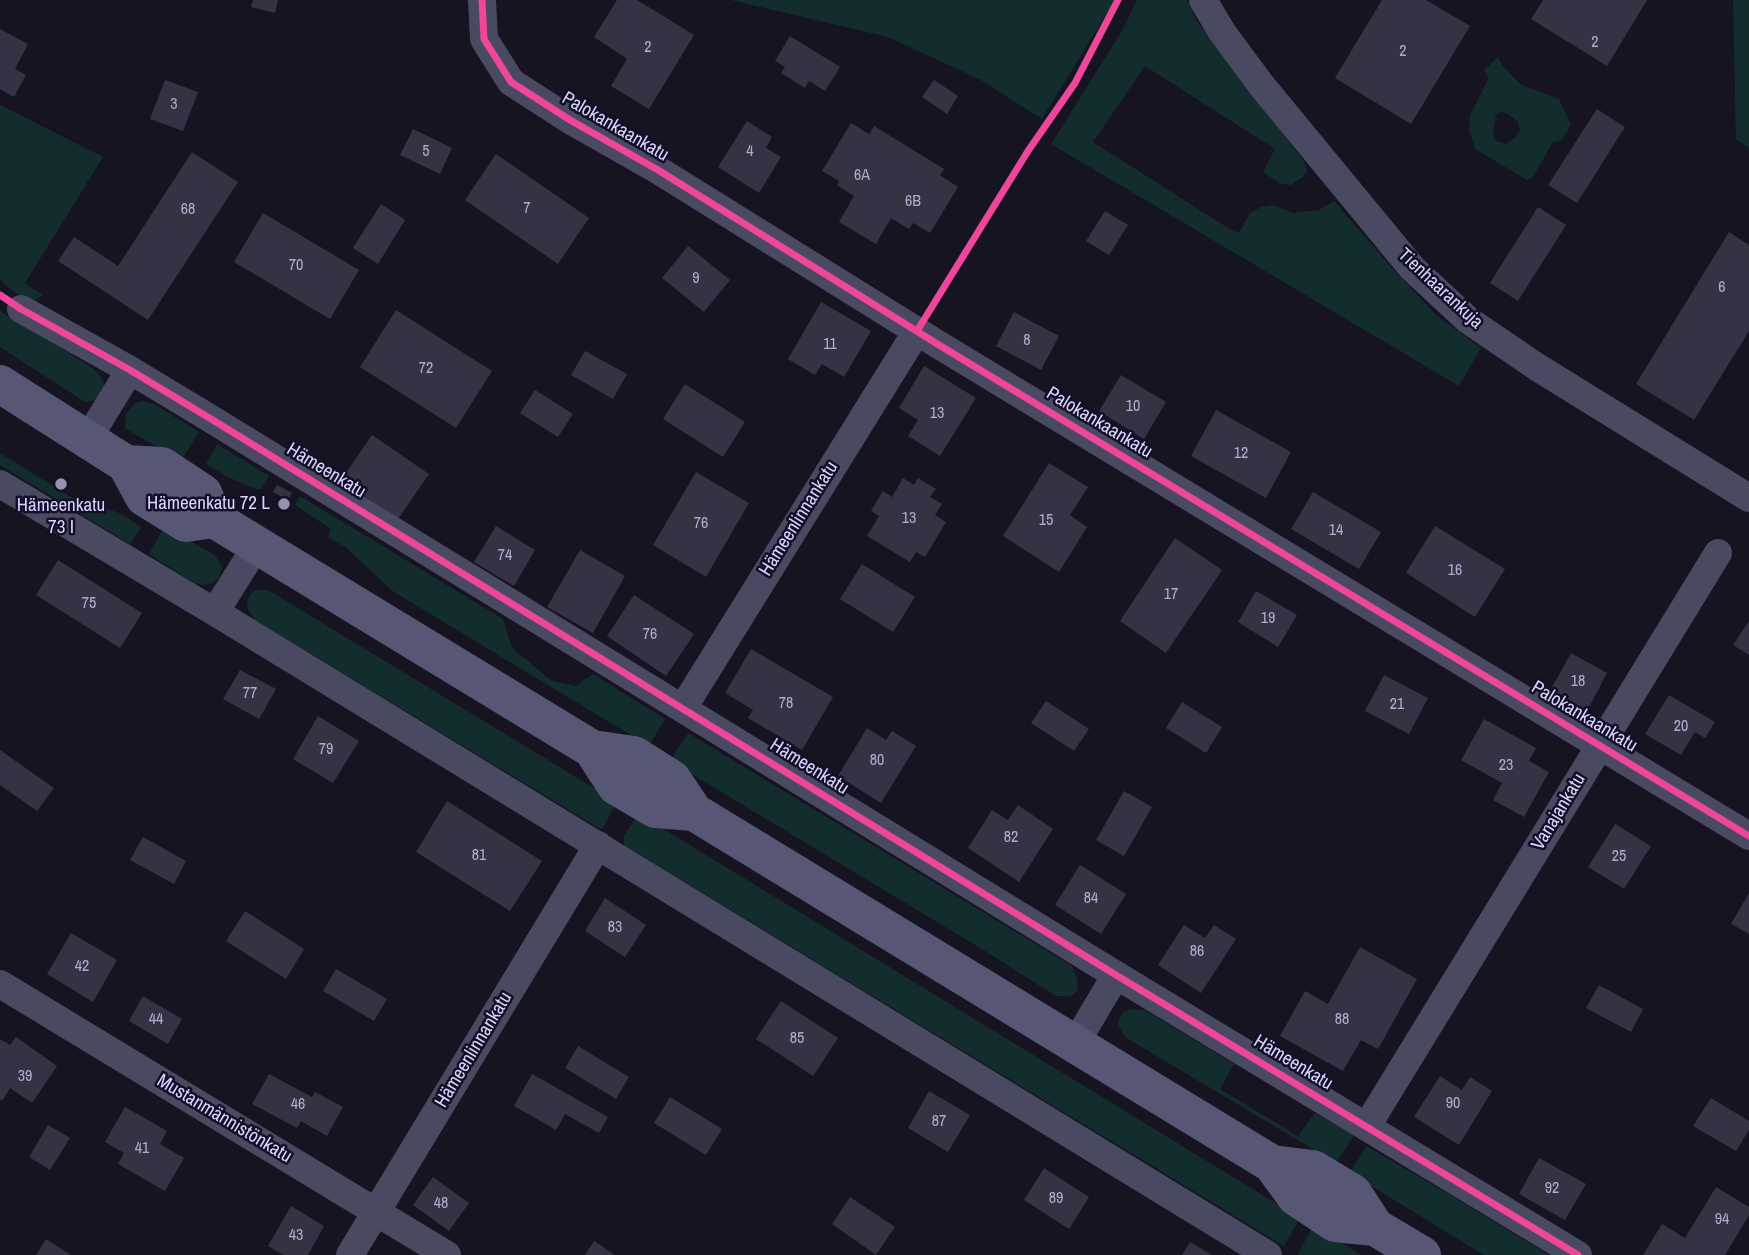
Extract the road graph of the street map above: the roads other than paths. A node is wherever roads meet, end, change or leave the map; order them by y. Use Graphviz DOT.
graph roads {
  1 [pos="482,0"];
  2 [pos="1203,0"];
  3 [pos="21,309"];
  4 [pos="917,331"];
  5 [pos="130,370"];
  6 [pos="0,384"];
  7 [pos="87,440"];
  8 [pos="0,484"];
  9 [pos="1749,498"];
  10 [pos="257,545"];
  11 [pos="1718,553"];
  12 [pos="215,612"];
  13 [pos="682,708"];
  14 [pos="1600,745"];
  15 [pos="1749,836"];
  16 [pos="598,845"];
  17 [pos="1116,975"];
  18 [pos="0,984"];
  19 [pos="1075,1044"];
  20 [pos="1367,1126"];
  21 [pos="376,1211"];
  22 [pos="349,1255"];
  23 [pos="447,1255"];
  24 [pos="1268,1255"];
  25 [pos="1422,1255"];
  26 [pos="1578,1255"];
  1 -- 4 [label="street, Palokankaankatu"];
  2 -- 9 [label="street, Tienhaarankuja"];
  3 -- 5 [label="street, Hämeenkatu"];
  4 -- 13 [label="street, Hämeenlinnankatu"];
  4 -- 14 [label="street, Palokankaankatu"];
  5 -- 7 [label="street"];
  5 -- 13 [label="street, Hämeenkatu"];
  6 -- 7 [label="main road"];
  7 -- 10 [label="main road"];
  8 -- 12 [label="street"];
  10 -- 12 [label="street"];
  10 -- 19 [label="main road"];
  11 -- 14 [label="street, Vanajankatu"];
  12 -- 16 [label="street"];
  13 -- 17 [label="street, Hämeenkatu"];
  14 -- 15 [label="street, Palokankaankatu"];
  14 -- 20 [label="street, Vanajankatu"];
  16 -- 21 [label="street, Hämeenlinnankatu"];
  16 -- 24 [label="street"];
  17 -- 19 [label="street"];
  17 -- 20 [label="street, Hämeenkatu"];
  18 -- 21 [label="street, Mustanmännistönkatu"];
  19 -- 25 [label="main road"];
  20 -- 26 [label="street, Hämeenkatu"];
  21 -- 22 [label="street, Hämeenlinnankatu"];
  21 -- 23 [label="street, Mustanmännistönkatu"];
}
